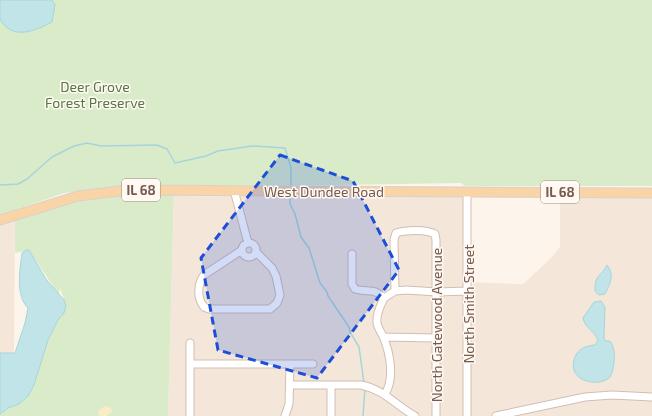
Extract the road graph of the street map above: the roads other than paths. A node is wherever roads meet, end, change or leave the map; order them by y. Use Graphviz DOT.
graph roads {
  1 [pos="234,190"];
  2 [pos="467,192"];
  3 [pos="652,193"];
  4 [pos="0,220"];
  5 [pos="248,243"];
  6 [pos="242,250"];
  7 [pos="256,252"];
  8 [pos="352,254"];
  9 [pos="395,291"];
  10 [pos="468,291"];
  11 [pos="437,292"];
  12 [pos="384,298"];
  13 [pos="384,337"];
  14 [pos="436,338"];
  15 [pos="190,343"];
  16 [pos="190,364"];
  17 [pos="313,364"];
  18 [pos="290,365"];
  19 [pos="290,385"];
  20 [pos="330,385"];
  21 [pos="385,394"];
  22 [pos="652,397"];
  23 [pos="190,416"];
  24 [pos="285,416"];
  25 [pos="331,416"];
  26 [pos="415,416"];
  27 [pos="436,416"];
  28 [pos="468,416"];
  29 [pos="496,416"];
  1 -- 2 [label="main road, West Dundee Road / IL 68"];
  1 -- 4 [label="main road, West Dundee Road / IL 68"];
  1 -- 5 [label="street"];
  2 -- 3 [label="main road, West Dundee Road / IL 68"];
  2 -- 10 [label="street, North Smith Street"];
  5 -- 6 [label="street"];
  5 -- 7 [label="street"];
  6 -- 7 [label="street"];
  6 -- 7 [label="street"];
  8 -- 12 [label="street"];
  9 -- 11 [label="street"];
  9 -- 11 [label="street, North Gatewood Avenue"];
  9 -- 12 [label="street"];
  10 -- 11 [label="street"];
  10 -- 28 [label="street, North Smith Street"];
  11 -- 14 [label="street, North Gatewood Avenue"];
  12 -- 13 [label="street"];
  13 -- 14 [label="street"];
  13 -- 21 [label="street"];
  14 -- 27 [label="street, North Gatewood Avenue"];
  15 -- 16 [label="street"];
  16 -- 18 [label="street"];
  16 -- 23 [label="street"];
  17 -- 18 [label="street"];
  18 -- 19 [label="street"];
  19 -- 20 [label="street"];
  19 -- 24 [label="street"];
  20 -- 21 [label="street"];
  20 -- 25 [label="street"];
  21 -- 26 [label="street"];
  22 -- 29 [label="street"];
}
